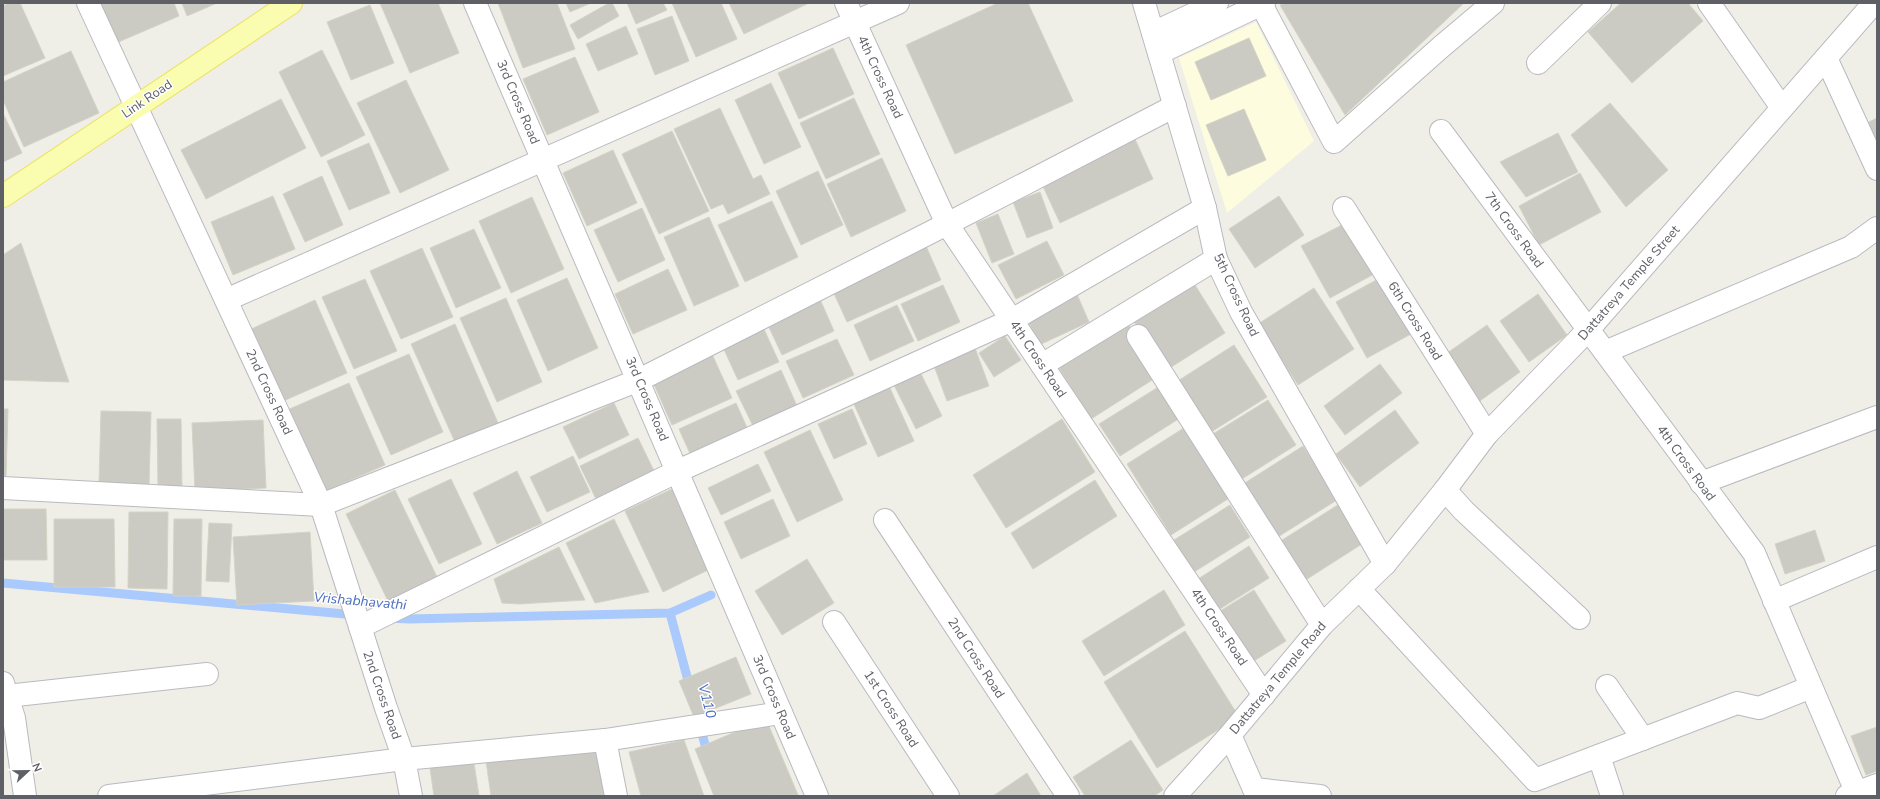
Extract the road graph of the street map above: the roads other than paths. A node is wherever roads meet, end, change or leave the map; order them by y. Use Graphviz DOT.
graph roads {
  1 [pos="88,3"];
  2 [pos="291,3"];
  3 [pos="475,3"];
  4 [pos="846,3"];
  5 [pos="898,3"];
  6 [pos="1144,3"];
  7 [pos="1217,3"];
  8 [pos="1493,3"];
  9 [pos="1600,3"];
  10 [pos="1709,3"];
  11 [pos="1874,3"];
  12 [pos="1262,4"];
  13 [pos="855,23"];
  14 [pos="1156,43"];
  15 [pos="1826,58"];
  16 [pos="1538,63"];
  17 [pos="1175,106"];
  18 [pos="136,107"];
  19 [pos="1782,108"];
  20 [pos="1441,131"];
  21 [pos="543,160"];
  22 [pos="1877,169"];
  23 [pos="3,196"];
  24 [pos="1205,208"];
  25 [pos="1344,208"];
  26 [pos="947,224"];
  27 [pos="1877,228"];
  28 [pos="1216,258"];
  29 [pos="226,300"];
  30 [pos="1012,320"];
  31 [pos="1588,330"];
  32 [pos="1138,336"];
  33 [pos="1605,352"];
  34 [pos="1042,365"];
  35 [pos="639,380"];
  36 [pos="1877,417"];
  37 [pos="1487,434"];
  38 [pos="678,471"];
  39 [pos="1702,483"];
  40 [pos="3,488"];
  41 [pos="1445,490"];
  42 [pos="321,505"];
  43 [pos="885,520"];
  44 [pos="1877,557"];
  45 [pos="1385,564"];
  46 [pos="1359,589"];
  47 [pos="1774,601"];
  48 [pos="1578,618"];
  49 [pos="834,622"];
  50 [pos="1322,625"];
  51 [pos="361,626"];
  52 [pos="207,674"];
  53 [pos="1607,686"];
  54 [pos="1811,687"];
  55 [pos="5,690"];
  56 [pos="1264,695"];
  57 [pos="781,713"];
  58 [pos="8,719"];
  59 [pos="1230,735"];
  60 [pos="1643,739"];
  61 [pos="605,740"];
  62 [pos="1599,756"];
  63 [pos="404,759"];
  64 [pos="1877,785"];
  65 [pos="1255,793"];
  66 [pos="1854,795"];
  67 [pos="25,796"];
  68 [pos="109,796"];
  69 [pos="411,796"];
  70 [pos="616,796"];
  71 [pos="817,796"];
  72 [pos="948,796"];
  73 [pos="1068,796"];
  74 [pos="1175,796"];
  75 [pos="1320,796"];
  76 [pos="1612,796"];
  1 -- 18 [label="street, 2nd Cross Road"];
  2 -- 18 [label="main road, Link Road"];
  3 -- 21 [label="street, 3rd Cross Road"];
  4 -- 13 [label="street, 4th Cross Road"];
  5 -- 13 [label="street"];
  6 -- 14 [label="street, 5th Cross Road"];
  7 -- 14 [label="street"];
  8 -- 12 [label="street"];
  9 -- 16 [label="street"];
  10 -- 19 [label="street"];
  11 -- 15 [label="street, Dattatreya Temple Street"];
  12 -- 14 [label="street"];
  13 -- 21 [label="street"];
  13 -- 26 [label="street, 4th Cross Road"];
  14 -- 17 [label="street, 5th Cross Road"];
  15 -- 19 [label="street, Dattatreya Temple Street"];
  15 -- 22 [label="street"];
  17 -- 24 [label="street, 5th Cross Road"];
  17 -- 26 [label="street"];
  18 -- 23 [label="main road, Link Road"];
  18 -- 29 [label="street, 2nd Cross Road"];
  19 -- 31 [label="street, Dattatreya Temple Street"];
  20 -- 31 [label="street, 7th Cross Road"];
  21 -- 29 [label="street"];
  21 -- 35 [label="street, 3rd Cross Road"];
  24 -- 28 [label="street, 5th Cross Road"];
  24 -- 30 [label="street"];
  25 -- 37 [label="street, 6th Cross Road"];
  26 -- 30 [label="street, 4th Cross Road"];
  26 -- 35 [label="street"];
  27 -- 33 [label="street"];
  28 -- 34 [label="street"];
  28 -- 45 [label="street, 5th Cross Road"];
  29 -- 42 [label="street, 2nd Cross Road"];
  30 -- 34 [label="street, 4th Cross Road"];
  30 -- 38 [label="street"];
  31 -- 33 [label="street, 4th Cross Road"];
  31 -- 37 [label="street, Dattatreya Temple Street"];
  32 -- 50 [label="street"];
  33 -- 39 [label="street, 4th Cross Road"];
  34 -- 56 [label="street, 4th Cross Road"];
  35 -- 38 [label="street, 3rd Cross Road"];
  35 -- 42 [label="street"];
  36 -- 39 [label="street"];
  37 -- 41 [label="street, Dattatreya Temple Street"];
  38 -- 51 [label="street"];
  38 -- 57 [label="street, 3rd Cross Road"];
  39 -- 47 [label="street, 4th Cross Road"];
  40 -- 42 [label="street"];
  41 -- 45 [label="street, Dattatreya Temple Street"];
  41 -- 48 [label="street"];
  42 -- 51 [label="street, 2nd Cross Road"];
  43 -- 73 [label="street, 2nd Cross Road"];
  44 -- 47 [label="street"];
  45 -- 46 [label="street, Dattatreya Temple Road"];
  46 -- 50 [label="street, Dattatreya Temple Road"];
  46 -- 62 [label="street"];
  47 -- 54 [label="street, 4th Cross Road"];
  49 -- 72 [label="street, 1st Cross Road"];
  50 -- 56 [label="street, Dattatreya Temple Road"];
  51 -- 63 [label="street, 2nd Cross Road"];
  52 -- 55 [label="street"];
  53 -- 60 [label="street"];
  54 -- 60 [label="street"];
  54 -- 66 [label="street, 4th Cross Road"];
  55 -- 58 [label="street"];
  56 -- 59 [label="street, Dattatreya Temple Road"];
  57 -- 61 [label="street"];
  57 -- 71 [label="street, 3rd Cross Road"];
  58 -- 67 [label="street"];
  59 -- 65 [label="street"];
  59 -- 74 [label="street, Dattatreya Temple Road"];
  60 -- 62 [label="street"];
  61 -- 63 [label="street"];
  61 -- 70 [label="street"];
  62 -- 76 [label="street"];
  63 -- 68 [label="street"];
  63 -- 69 [label="street, 2nd Cross Road"];
  64 -- 66 [label="street"];
  65 -- 75 [label="street"];
}
